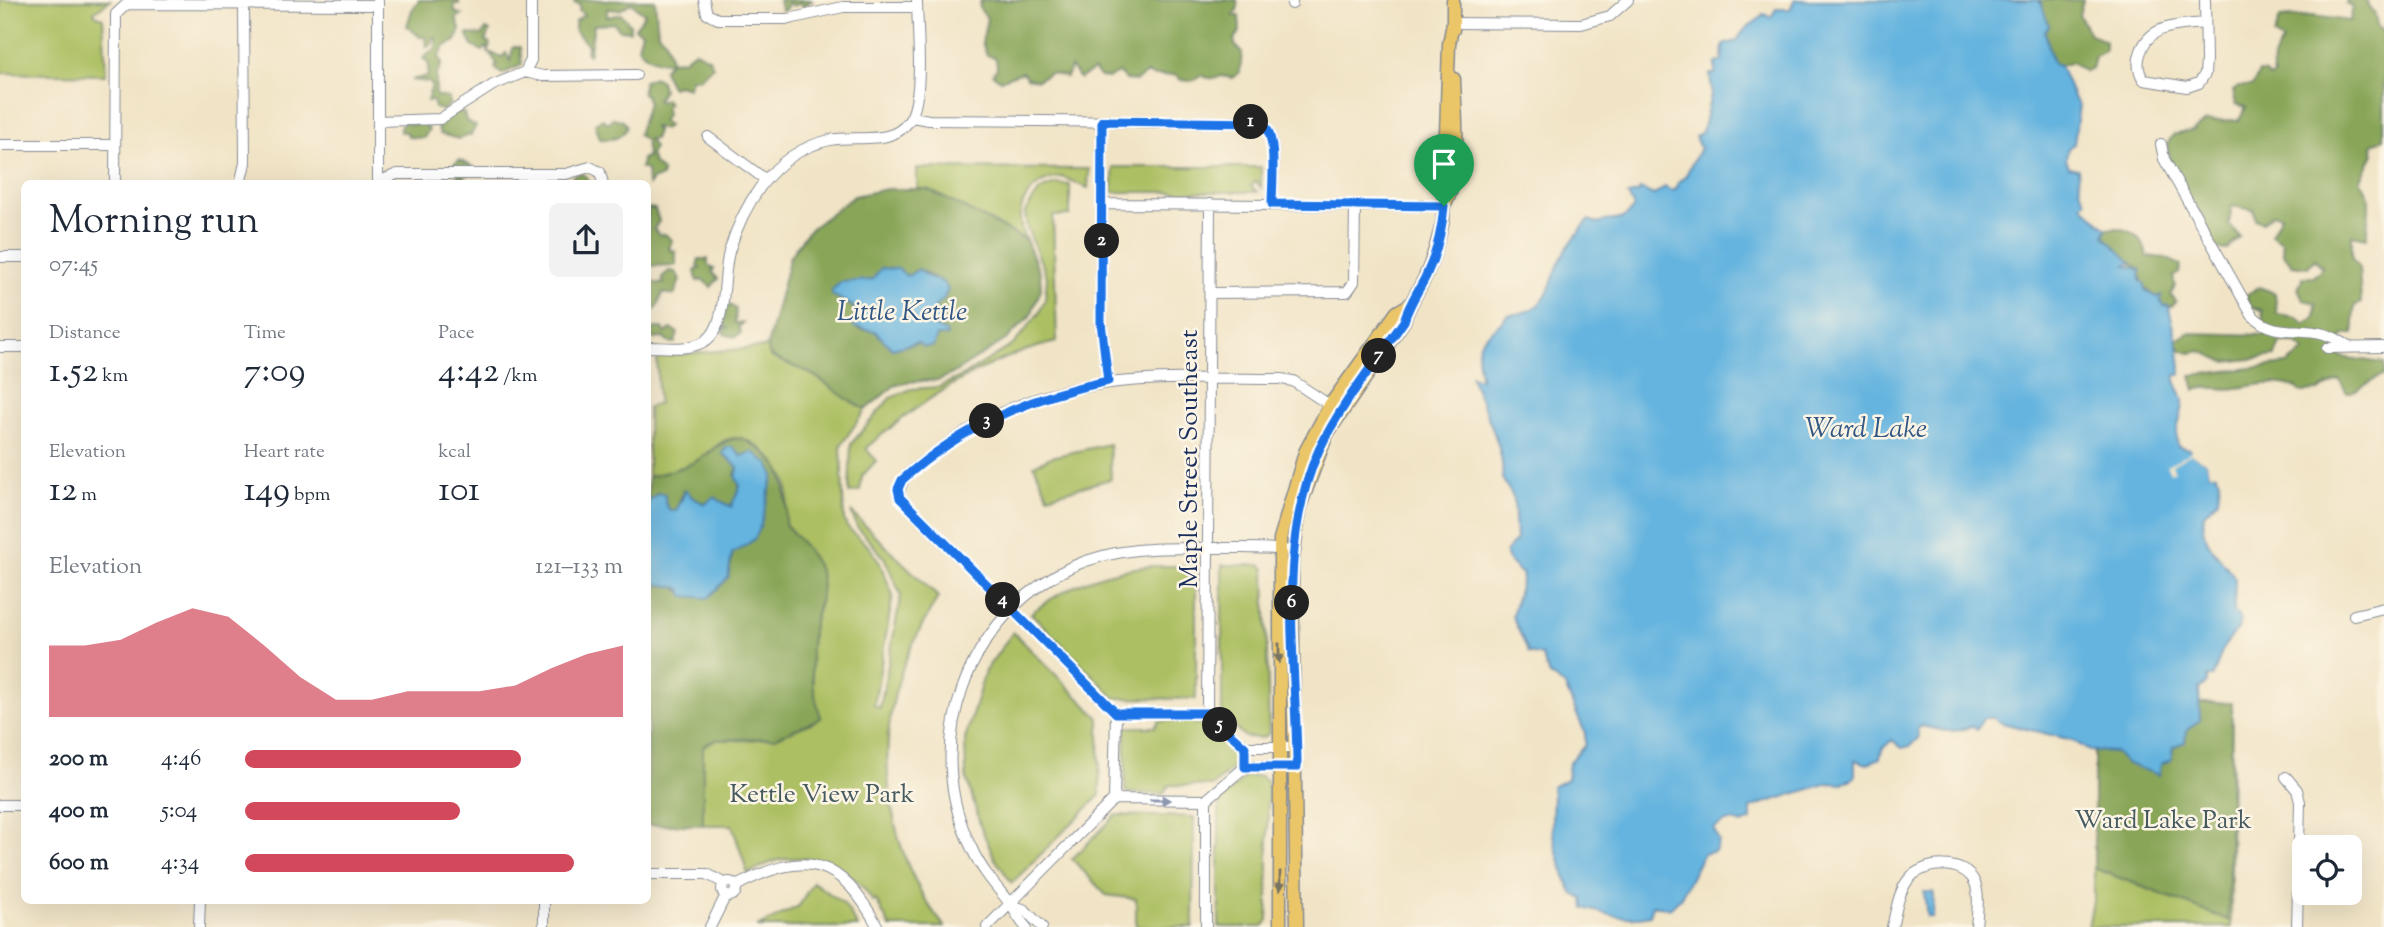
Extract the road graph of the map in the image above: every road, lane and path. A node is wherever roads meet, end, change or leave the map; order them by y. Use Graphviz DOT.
graph roads {
  1 [pos="531,0"];
  2 [pos="704,0"];
  3 [pos="1453,0"];
  4 [pos="1628,0"];
  5 [pos="2205,0"];
  6 [pos="377,2"];
  7 [pos="244,4"];
  8 [pos="917,4"];
  9 [pos="1453,23"];
  10 [pos="2204,23"];
  11 [pos="525,72"];
  12 [pos="636,75"];
  13 [pos="912,117"];
  14 [pos="378,121"];
  15 [pos="1102,121"];
  16 [pos="708,137"];
  17 [pos="2161,144"];
  18 [pos="0,145"];
  19 [pos="115,145"];
  20 [pos="115,180"];
  21 [pos="241,180"];
  22 [pos="379,180"];
  23 [pos="385,180"];
  24 [pos="602,180"];
  25 [pos="765,180"];
  26 [pos="1102,204"];
  27 [pos="1210,204"];
  28 [pos="1272,204"];
  29 [pos="1355,205"];
  30 [pos="1444,206"];
  31 [pos="0,257"];
  32 [pos="21,257"];
  33 [pos="1210,293"];
  34 [pos="2349,346"];
  35 [pos="0,347"];
  36 [pos="21,347"];
  37 [pos="651,347"];
  38 [pos="2384,347"];
  39 [pos="2327,348"];
  40 [pos="1209,379"];
  41 [pos="1108,381"];
  42 [pos="1335,409"];
  43 [pos="1209,548"];
  44 [pos="1278,549"];
  45 [pos="1293,551"];
  46 [pos="2384,608"];
  47 [pos="1012,609"];
  48 [pos="2354,615"];
  49 [pos="1116,713"];
  50 [pos="1207,713"];
  51 [pos="1245,747"];
  52 [pos="1280,747"];
  53 [pos="1297,747"];
  54 [pos="1245,767"];
  55 [pos="1280,767"];
  56 [pos="1297,767"];
  57 [pos="2286,777"];
  58 [pos="1114,799"];
  59 [pos="1206,800"];
  60 [pos="0,805"];
  61 [pos="21,805"];
  62 [pos="651,874"];
  63 [pos="724,883"];
  64 [pos="736,886"];
  65 [pos="726,895"];
  66 [pos="200,904"];
  67 [pos="544,904"];
  68 [pos="1010,904"];
  69 [pos="199,927"];
  70 [pos="544,927"];
  71 [pos="710,927"];
  72 [pos="878,927"];
  73 [pos="986,927"];
  74 [pos="1026,927"];
  75 [pos="1042,927"];
  76 [pos="1206,927"];
  77 [pos="1280,927"];
  78 [pos="1297,927"];
  79 [pos="1892,927"];
  80 [pos="1976,927"];
  81 [pos="2297,927"];
  1 -- 11 [label="street"];
  2 -- 8 [label="street"];
  3 -- 9 [label="main road"];
  4 -- 9 [label="street"];
  5 -- 10 [label="street"];
  6 -- 7 [label="street"];
  6 -- 14 [label="street"];
  7 -- 19 [label="street"];
  7 -- 21 [label="street"];
  8 -- 13 [label="street"];
  9 -- 30 [label="main road"];
  10 -- 10 [label="street"];
  11 -- 12 [label="street"];
  11 -- 14 [label="street"];
  13 -- 15 [label="street"];
  13 -- 25 [label="street"];
  14 -- 22 [label="street"];
  15 -- 26 [label="street"];
  15 -- 28 [label="street"];
  16 -- 25 [label="street"];
  17 -- 34 [label="street"];
  18 -- 19 [label="street"];
  19 -- 20 [label="street"];
  23 -- 24 [label="street"];
  25 -- 37 [label="street"];
  26 -- 27 [label="street"];
  26 -- 41 [label="street"];
  27 -- 28 [label="street"];
  27 -- 33 [label="street, Maple Street Southeast"];
  28 -- 29 [label="street"];
  29 -- 30 [label="street"];
  29 -- 33 [label="street"];
  30 -- 42 [label="main road"];
  31 -- 32 [label="street"];
  33 -- 40 [label="street, Maple Street Southeast"];
  34 -- 38 [label="street"];
  34 -- 39 [label="street"];
  35 -- 36 [label="street"];
  40 -- 41 [label="street"];
  40 -- 42 [label="street"];
  40 -- 43 [label="street, Maple Street Southeast"];
  41 -- 47 [label="street"];
  42 -- 44 [label="main road"];
  42 -- 45 [label="main road"];
  43 -- 44 [label="street"];
  43 -- 47 [label="street"];
  43 -- 50 [label="street, Maple Street Southeast"];
  44 -- 45 [label="street"];
  44 -- 52 [label="main road, one-way"];
  45 -- 53 [label="main road"];
  46 -- 48 [label="street"];
  47 -- 49 [label="street"];
  47 -- 68 [label="street"];
  49 -- 50 [label="street"];
  49 -- 58 [label="street"];
  50 -- 51 [label="street"];
  51 -- 52 [label="street"];
  51 -- 54 [label="street"];
  52 -- 53 [label="street"];
  52 -- 55 [label="main road"];
  53 -- 56 [label="main road"];
  54 -- 55 [label="street"];
  54 -- 59 [label="street"];
  55 -- 56 [label="street"];
  55 -- 77 [label="main road, one-way"];
  56 -- 78 [label="main road"];
  57 -- 81 [label="street"];
  58 -- 59 [label="street, one-way"];
  58 -- 68 [label="street"];
  59 -- 76 [label="street"];
  60 -- 61 [label="street"];
  62 -- 63 [label="street"];
  63 -- 64 [label="street"];
  63 -- 65 [label="street"];
  64 -- 65 [label="street"];
  64 -- 72 [label="street"];
  65 -- 71 [label="street"];
  66 -- 69 [label="street"];
  67 -- 70 [label="street"];
  68 -- 73 [label="street"];
  68 -- 74 [label="street"];
  68 -- 75 [label="street"];
  79 -- 80 [label="street"];
}
